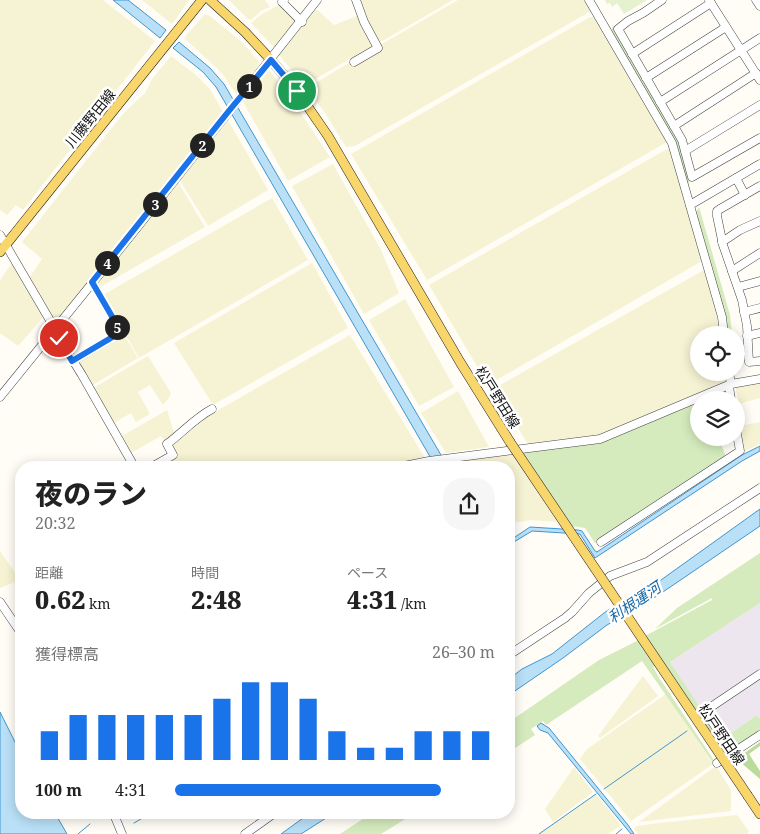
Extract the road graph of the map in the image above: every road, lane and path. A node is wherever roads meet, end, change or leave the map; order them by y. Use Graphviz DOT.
graph roads {
  1 [pos="202,0"];
  2 [pos="210,0"];
  3 [pos="284,0"];
  4 [pos="318,0"];
  5 [pos="356,0"];
  6 [pos="588,0"];
  7 [pos="662,0"];
  8 [pos="756,0"];
  9 [pos="710,2"];
  10 [pos="760,6"];
  11 [pos="302,22"];
  12 [pos="726,27"];
  13 [pos="760,38"];
  14 [pos="741,50"];
  15 [pos="632,54"];
  16 [pos="271,60"];
  17 [pos="354,62"];
  18 [pos="758,77"];
  19 [pos="646,78"];
  20 [pos="660,102"];
  21 [pos="760,105"];
  22 [pos="674,126"];
  23 [pos="760,138"];
  24 [pos="685,151"];
  25 [pos="760,164"];
  26 [pos="736,178"];
  27 [pos="760,186"];
  28 [pos="745,195"];
  29 [pos="690,205"];
  30 [pos="760,221"];
  31 [pos="0,235"];
  32 [pos="722,242"];
  33 [pos="3,248"];
  34 [pos="760,253"];
  35 [pos="732,270"];
  36 [pos="760,281"];
  37 [pos="92,282"];
  38 [pos="738,287"];
  39 [pos="760,308"];
  40 [pos="744,312"];
  41 [pos="723,326"];
  42 [pos="54,329"];
  43 [pos="760,333"];
  44 [pos="747,336"];
  45 [pos="72,361"];
  46 [pos="760,361"];
  47 [pos="760,379"];
  48 [pos="730,381"];
  49 [pos="730,385"];
  50 [pos="730,391"];
  51 [pos="0,397"];
  52 [pos="212,409"];
  53 [pos="739,446"];
  54 [pos="131,461"];
  55 [pos="162,461"];
  56 [pos="425,461"];
  57 [pos="760,488"];
  58 [pos="600,542"];
  59 [pos="0,602"];
  60 [pos="15,624"];
  61 [pos="515,651"];
  62 [pos="760,674"];
  63 [pos="760,735"];
  64 [pos="734,753"];
  65 [pos="717,763"];
  66 [pos="760,814"];
  67 [pos="116,819"];
  68 [pos="266,819"];
  69 [pos="122,834"];
  70 [pos="245,834"];
  1 -- 33 [label="main road, 川藤野田線"];
  2 -- 16 [label="main road, 松戸野田線"];
  3 -- 11 [label="street"];
  4 -- 11 [label="street"];
  5 -- 17 [label="street"];
  6 -- 29 [label="street"];
  7 -- 15 [label="street"];
  8 -- 10 [label="street"];
  9 -- 12 [label="street"];
  9 -- 15 [label="street"];
  11 -- 16 [label="street"];
  12 -- 14 [label="street"];
  12 -- 19 [label="street"];
  13 -- 14 [label="street"];
  14 -- 18 [label="street"];
  14 -- 20 [label="street"];
  15 -- 19 [label="street"];
  16 -- 37 [label="street"];
  16 -- 66 [label="main road, 松戸野田線, bridge"];
  18 -- 22 [label="street"];
  19 -- 20 [label="street"];
  20 -- 22 [label="street"];
  21 -- 24 [label="street"];
  22 -- 24 [label="street"];
  23 -- 24 [label="street"];
  25 -- 26 [label="street"];
  26 -- 28 [label="street"];
  26 -- 29 [label="street"];
  27 -- 28 [label="street"];
  28 -- 32 [label="street"];
  29 -- 41 [label="street"];
  30 -- 32 [label="street"];
  31 -- 33 [label="street"];
  32 -- 35 [label="street"];
  33 -- 42 [label="street"];
  34 -- 35 [label="street"];
  35 -- 38 [label="street"];
  36 -- 38 [label="street"];
  37 -- 42 [label="street"];
  37 -- 45 [label="street"];
  38 -- 40 [label="street"];
  39 -- 40 [label="street"];
  40 -- 44 [label="street"];
  42 -- 45 [label="street"];
  42 -- 51 [label="street"];
  43 -- 44 [label="street"];
  44 -- 46 [label="street"];
  45 -- 54 [label="street"];
  47 -- 49 [label="street"];
  48 -- 49 [label="street"];
  49 -- 50 [label="street"];
  49 -- 56 [label="street"];
  52 -- 55 [label="street"];
  53 -- 58 [label="street"];
  57 -- 61 [label="street"];
  59 -- 60 [label="street"];
  62 -- 64 [label="street"];
  63 -- 64 [label="street"];
  64 -- 65 [label="street"];
  67 -- 69 [label="street"];
  68 -- 70 [label="street"];
}
